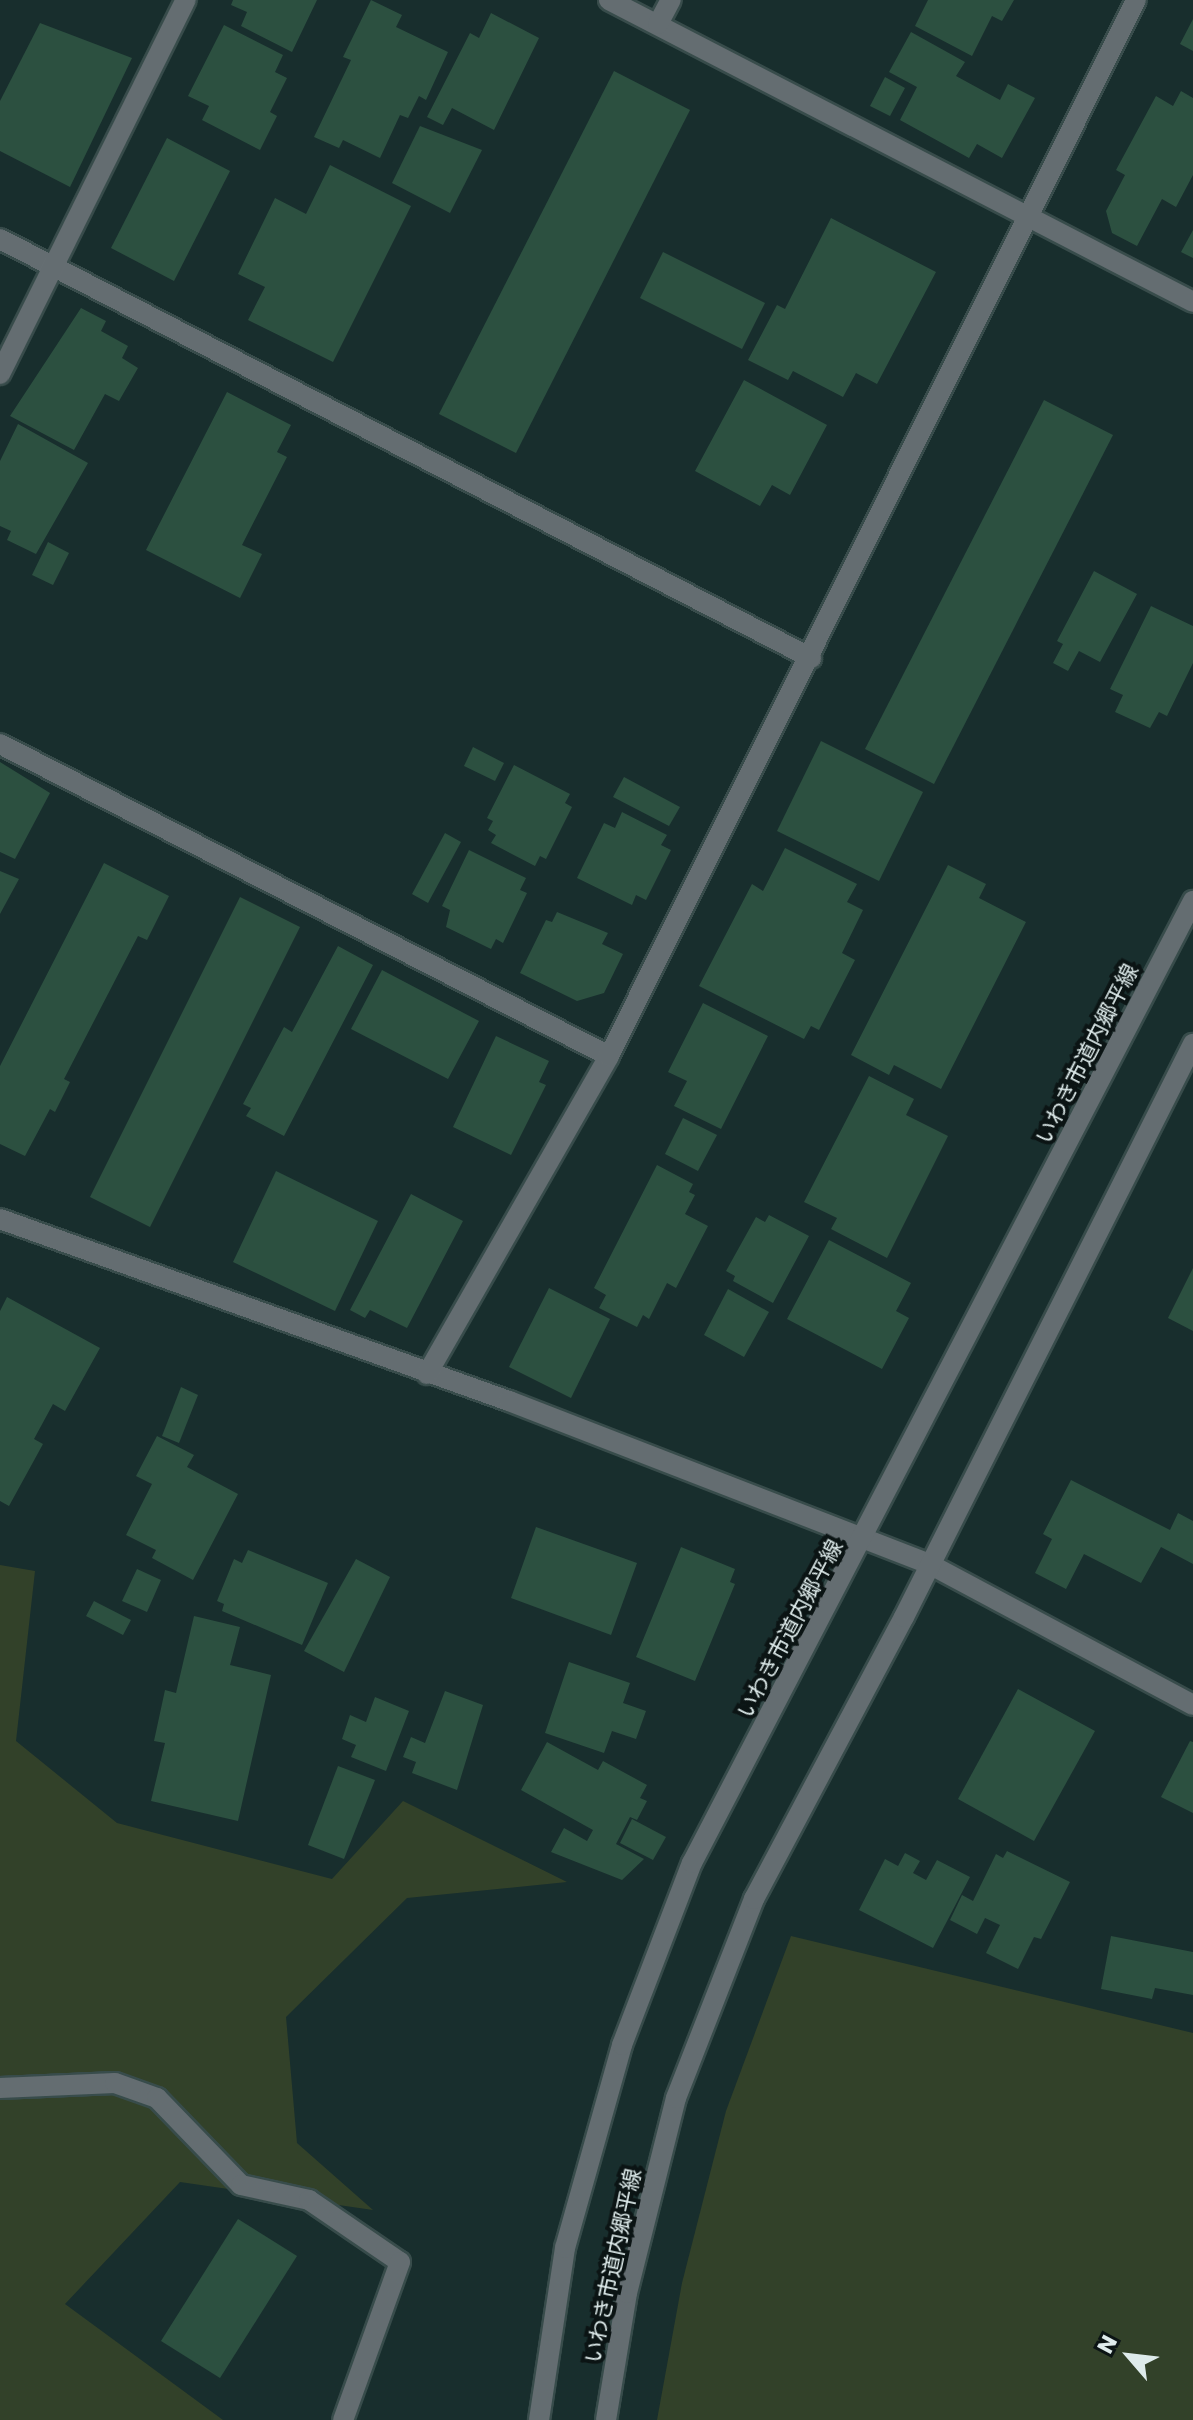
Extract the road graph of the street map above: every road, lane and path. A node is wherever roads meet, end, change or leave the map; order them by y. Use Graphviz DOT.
graph roads {
  1 [pos="186,0"];
  2 [pos="609,0"];
  3 [pos="671,0"];
  4 [pos="1136,0"];
  5 [pos="658,24"];
  6 [pos="1029,214"];
  7 [pos="0,239"];
  8 [pos="55,267"];
  9 [pos="1193,302"];
  10 [pos="0,374"];
  11 [pos="811,658"];
  12 [pos="0,744"];
  13 [pos="1193,901"];
  14 [pos="1193,1044"];
  15 [pos="609,1056"];
  16 [pos="0,1219"];
  17 [pos="427,1374"];
  18 [pos="863,1542"];
  19 [pos="931,1565"];
  20 [pos="1193,1705"];
  21 [pos="0,2088"];
  22 [pos="343,2420"];
  23 [pos="539,2420"];
  24 [pos="606,2420"];
  1 -- 8 [label="street"];
  2 -- 5 [label="street"];
  3 -- 5 [label="street"];
  4 -- 6 [label="street"];
  5 -- 6 [label="street"];
  6 -- 9 [label="street"];
  6 -- 11 [label="street"];
  7 -- 8 [label="street"];
  8 -- 10 [label="street"];
  8 -- 11 [label="street"];
  11 -- 15 [label="street"];
  12 -- 15 [label="street"];
  13 -- 18 [label="street, いわき市道内郷平線"];
  14 -- 19 [label="street, いわき市道内郷平線"];
  15 -- 17 [label="street"];
  16 -- 17 [label="street"];
  17 -- 18 [label="street"];
  18 -- 19 [label="street"];
  18 -- 23 [label="street, いわき市道内郷平線"];
  19 -- 20 [label="street"];
  19 -- 24 [label="street, いわき市道内郷平線"];
  21 -- 22 [label="street"];
}
